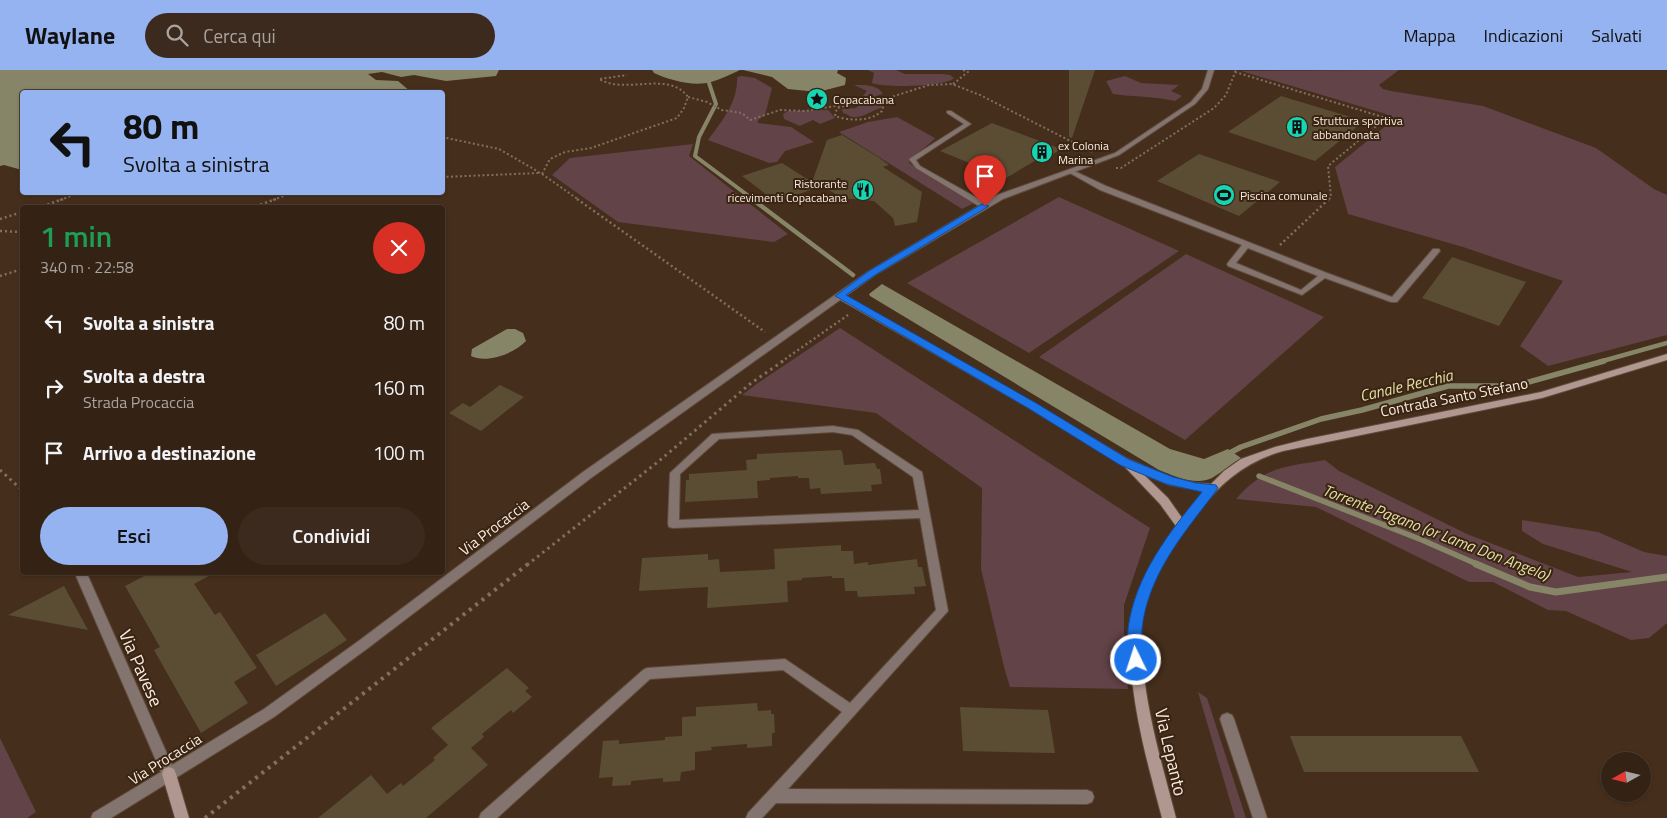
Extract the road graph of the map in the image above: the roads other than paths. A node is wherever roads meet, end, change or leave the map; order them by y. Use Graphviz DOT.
graph roads {
  1 [pos="1211,70"];
  2 [pos="950,112"];
  3 [pos="1070,172"];
  4 [pos="985,206"];
  5 [pos="1247,244"];
  6 [pos="1436,251"];
  7 [pos="1324,274"];
  8 [pos="840,296"];
  9 [pos="1667,357"];
  10 [pos="1124,462"];
  11 [pos="1216,484"];
  12 [pos="924,514"];
  13 [pos="1182,526"];
  14 [pos="82,576"];
  15 [pos="851,711"];
  16 [pos="1227,719"];
  17 [pos="169,774"];
  18 [pos="774,796"];
  19 [pos="1087,797"];
  20 [pos="98,818"];
  21 [pos="182,818"];
  22 [pos="486,818"];
  23 [pos="753,818"];
  24 [pos="1169,818"];
  25 [pos="1260,818"];
  1 -- 3 [label="street, Via Procaccia"];
  2 -- 4 [label="street"];
  3 -- 4 [label="street, Via Procaccia"];
  3 -- 5 [label="street"];
  4 -- 8 [label="street, Via Procaccia"];
  5 -- 7 [label="street"];
  5 -- 7 [label="street"];
  6 -- 7 [label="street"];
  8 -- 10 [label="street"];
  8 -- 17 [label="street, Via Procaccia"];
  9 -- 11 [label="street, Contrada Santo Stefano"];
  10 -- 11 [label="street"];
  10 -- 13 [label="street"];
  11 -- 13 [label="street, Via Lepanto"];
  12 -- 12 [label="street"];
  12 -- 15 [label="street"];
  13 -- 24 [label="street, Via Lepanto"];
  14 -- 17 [label="street, Via Pavese"];
  15 -- 18 [label="street"];
  15 -- 22 [label="street"];
  16 -- 25 [label="street"];
  17 -- 20 [label="street, Via Procaccia"];
  17 -- 21 [label="street"];
  18 -- 19 [label="street"];
  18 -- 23 [label="street"];
}
